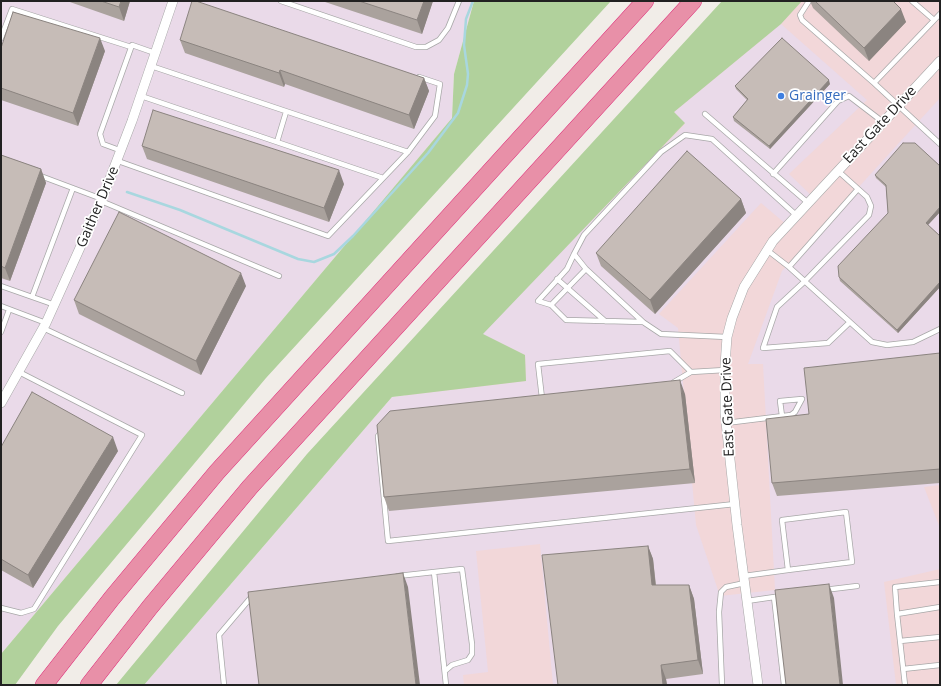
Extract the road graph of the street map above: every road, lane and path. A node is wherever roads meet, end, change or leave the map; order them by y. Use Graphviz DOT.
graph roads {
  1 [pos="173,1"];
  2 [pos="281,1"];
  3 [pos="459,1"];
  4 [pos="644,1"];
  5 [pos="694,1"];
  6 [pos="809,1"];
  7 [pos="912,1"];
  8 [pos="940,14"];
  9 [pos="934,20"];
  10 [pos="1,38"];
  11 [pos="131,47"];
  12 [pos="155,53"];
  13 [pos="940,61"];
  14 [pos="151,66"];
  15 [pos="410,74"];
  16 [pos="874,83"];
  17 [pos="141,96"];
  18 [pos="898,105"];
  19 [pos="286,112"];
  20 [pos="705,114"];
  21 [pos="883,122"];
  22 [pos="277,142"];
  23 [pos="940,144"];
  24 [pos="122,150"];
  25 [pos="408,152"];
  26 [pos="118,161"];
  27 [pos="837,170"];
  28 [pos="30,172"];
  29 [pos="774,174"];
  30 [pos="383,178"];
  31 [pos="73,188"];
  32 [pos="858,189"];
  33 [pos="102,200"];
  34 [pos="807,202"];
  35 [pos="796,215"];
  36 [pos="767,250"];
  37 [pos="574,254"];
  38 [pos="789,267"];
  39 [pos="586,268"];
  40 [pos="279,276"];
  41 [pos="557,279"];
  42 [pos="805,281"];
  43 [pos="1,286"];
  44 [pos="567,288"];
  45 [pos="32,297"];
  46 [pos="54,305"];
  47 [pos="551,305"];
  48 [pos="1,306"];
  49 [pos="10,310"];
  50 [pos="606,321"];
  51 [pos="643,322"];
  52 [pos="850,322"];
  53 [pos="44,325"];
  54 [pos="940,329"];
  55 [pos="1,332"];
  56 [pos="727,336"];
  57 [pos="724,370"];
  58 [pos="19,372"];
  59 [pos="691,372"];
  60 [pos="669,383"];
  61 [pos="182,393"];
  62 [pos="549,397"];
  63 [pos="534,398"];
  64 [pos="542,398"];
  65 [pos="1,404"];
  66 [pos="782,416"];
  67 [pos="726,423"];
  68 [pos="388,425"];
  69 [pos="735,504"];
  70 [pos="788,570"];
  71 [pos="434,572"];
  72 [pos="395,576"];
  73 [pos="744,580"];
  74 [pos="940,582"];
  75 [pos="857,586"];
  76 [pos="818,590"];
  77 [pos="255,592"];
  78 [pos="789,595"];
  79 [pos="774,597"];
  80 [pos="747,601"];
  81 [pos="940,607"];
  82 [pos="1,608"];
  83 [pos="897,614"];
  84 [pos="940,637"];
  85 [pos="900,641"];
  86 [pos="940,665"];
  87 [pos="903,669"];
  88 [pos="445,671"];
  89 [pos="44,685"];
  90 [pos="89,685"];
  91 [pos="224,685"];
  92 [pos="446,685"];
  93 [pos="722,685"];
  94 [pos="758,685"];
  95 [pos="784,685"];
  96 [pos="905,685"];
  1 -- 12 [label="street, Gaither Drive"];
  2 -- 3 [label="lane"];
  4 -- 89 [label="highway"];
  5 -- 90 [label="highway"];
  6 -- 16 [label="lane"];
  7 -- 9 [label="lane"];
  8 -- 9 [label="lane"];
  9 -- 16 [label="lane"];
  10 -- 11 [label="lane"];
  11 -- 12 [label="lane"];
  11 -- 24 [label="lane"];
  12 -- 14 [label="street, Gaither Drive"];
  13 -- 18 [label="street, East Gate Drive"];
  14 -- 17 [label="street, Gaither Drive"];
  14 -- 19 [label="lane"];
  15 -- 25 [label="lane"];
  16 -- 18 [label="lane"];
  17 -- 22 [label="lane"];
  17 -- 24 [label="street, Gaither Drive"];
  18 -- 21 [label="street, East Gate Drive"];
  18 -- 23 [label="lane"];
  19 -- 22 [label="lane"];
  19 -- 25 [label="lane"];
  20 -- 29 [label="lane"];
  21 -- 27 [label="street, East Gate Drive"];
  21 -- 29 [label="lane"];
  22 -- 30 [label="lane"];
  24 -- 26 [label="street, Gaither Drive"];
  25 -- 30 [label="lane"];
  26 -- 30 [label="lane"];
  26 -- 33 [label="street, Gaither Drive"];
  27 -- 32 [label="lane"];
  27 -- 34 [label="street, East Gate Drive"];
  28 -- 31 [label="lane"];
  29 -- 34 [label="lane"];
  31 -- 33 [label="lane"];
  31 -- 45 [label="lane"];
  32 -- 38 [label="lane"];
  32 -- 42 [label="lane"];
  33 -- 40 [label="lane"];
  33 -- 46 [label="street, Gaither Drive"];
  34 -- 35 [label="street, East Gate Drive"];
  35 -- 36 [label="street, East Gate Drive"];
  35 -- 37 [label="lane"];
  36 -- 38 [label="lane"];
  36 -- 56 [label="street, East Gate Drive"];
  37 -- 39 [label="lane"];
  37 -- 41 [label="lane"];
  38 -- 42 [label="lane"];
  39 -- 44 [label="lane"];
  39 -- 51 [label="lane"];
  41 -- 44 [label="lane"];
  41 -- 47 [label="lane"];
  42 -- 52 [label="lane"];
  42 -- 52 [label="lane"];
  43 -- 45 [label="lane"];
  44 -- 47 [label="lane"];
  44 -- 50 [label="lane"];
  45 -- 46 [label="lane"];
  46 -- 53 [label="street, Gaither Drive"];
  47 -- 50 [label="lane"];
  48 -- 49 [label="lane"];
  49 -- 53 [label="lane"];
  49 -- 55 [label="lane"];
  50 -- 51 [label="lane"];
  51 -- 56 [label="lane"];
  52 -- 54 [label="lane"];
  53 -- 58 [label="street, Gaither Drive"];
  53 -- 61 [label="lane"];
  56 -- 57 [label="street, East Gate Drive"];
  57 -- 59 [label="lane"];
  57 -- 67 [label="street, East Gate Drive"];
  58 -- 65 [label="street, Gaither Drive"];
  58 -- 82 [label="lane"];
  59 -- 60 [label="lane"];
  59 -- 64 [label="lane"];
  62 -- 64 [label="lane"];
  63 -- 64 [label="lane"];
  66 -- 66 [label="lane"];
  66 -- 67 [label="lane"];
  67 -- 69 [label="street, East Gate Drive"];
  68 -- 69 [label="lane"];
  69 -- 73 [label="street, East Gate Drive"];
  70 -- 70 [label="lane"];
  70 -- 73 [label="lane"];
  71 -- 72 [label="lane"];
  71 -- 88 [label="lane"];
  71 -- 88 [label="lane"];
  73 -- 80 [label="street, East Gate Drive"];
  73 -- 93 [label="lane"];
  74 -- 83 [label="lane"];
  75 -- 76 [label="lane"];
  77 -- 91 [label="lane"];
  78 -- 79 [label="lane"];
  79 -- 80 [label="lane"];
  79 -- 95 [label="lane"];
  80 -- 94 [label="street, East Gate Drive"];
  81 -- 83 [label="lane"];
  83 -- 85 [label="lane"];
  84 -- 85 [label="lane"];
  85 -- 87 [label="lane"];
  86 -- 87 [label="lane"];
  87 -- 96 [label="lane"];
  88 -- 92 [label="lane"];
}
